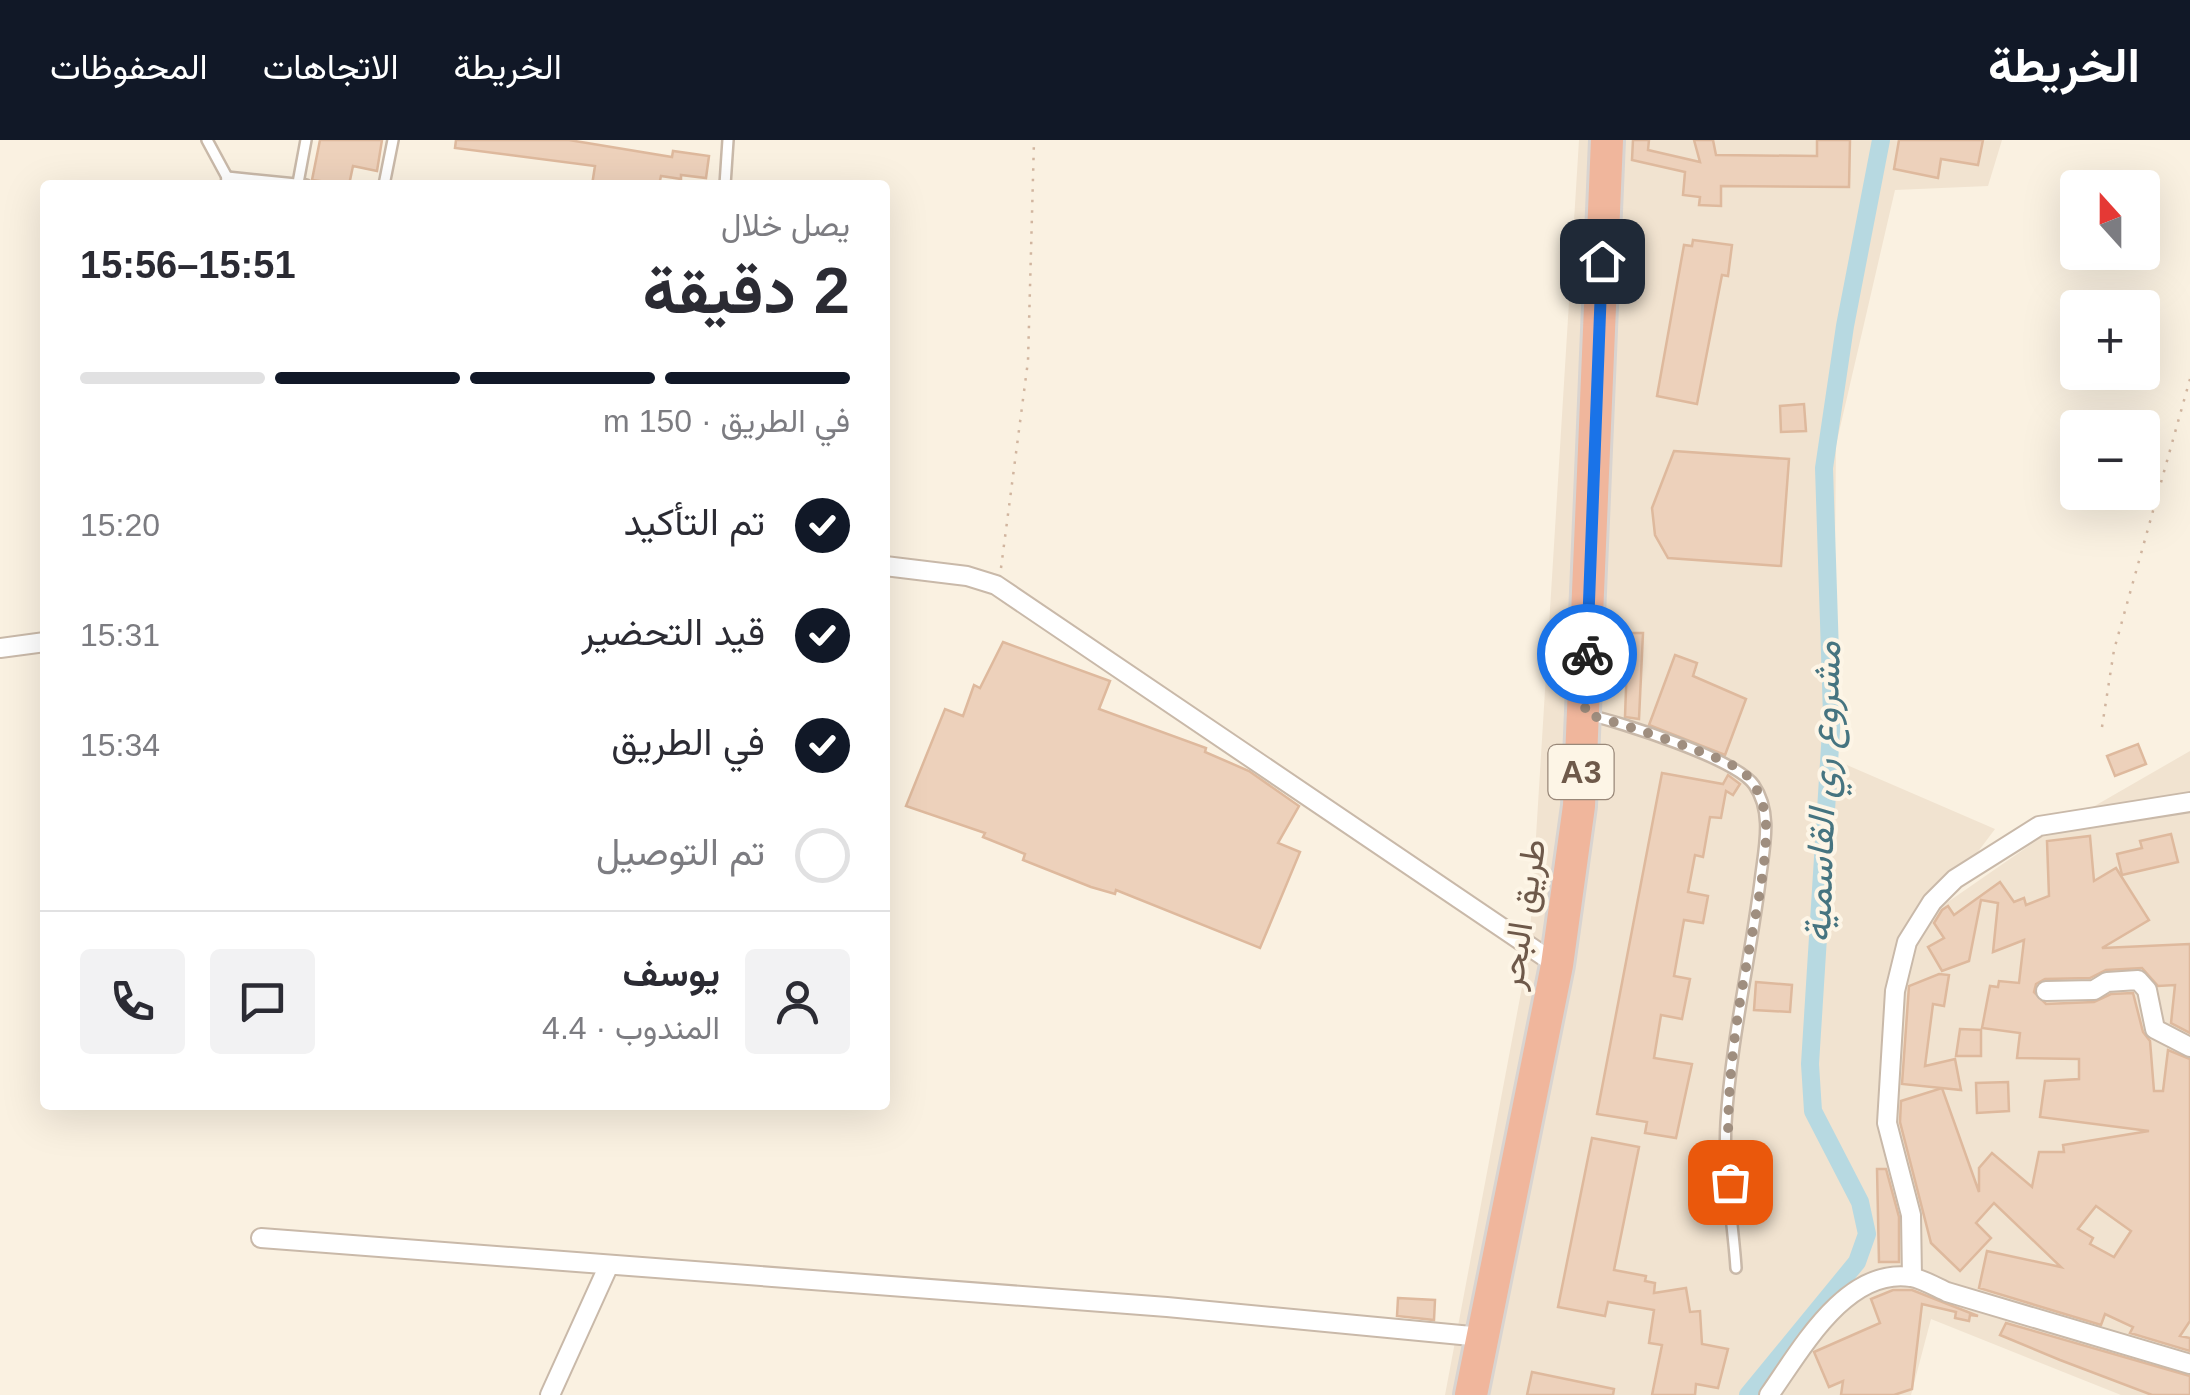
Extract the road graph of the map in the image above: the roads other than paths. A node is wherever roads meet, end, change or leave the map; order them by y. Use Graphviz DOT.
graph roads {
  1 [pos="207,140"];
  2 [pos="306,140"];
  3 [pos="393,140"];
  4 [pos="728,140"];
  5 [pos="1607,140"];
  6 [pos="226,180"];
  7 [pos="302,180"];
  8 [pos="385,180"];
  9 [pos="725,180"];
  10 [pos="890,567"];
  11 [pos="40,643"];
  12 [pos="0,648"];
  13 [pos="1585,714"];
  14 [pos="2190,802"];
  15 [pos="1557,965"];
  16 [pos="2046,990"];
  17 [pos="2190,1047"];
  18 [pos="261,1238"];
  19 [pos="608,1267"];
  20 [pos="1736,1268"];
  21 [pos="1912,1277"];
  22 [pos="1482,1337"];
  23 [pos="2190,1364"];
  24 [pos="550,1395"];
  25 [pos="1471,1395"];
  26 [pos="1769,1395"];
  1 -- 6 [label="lane"];
  2 -- 7 [label="lane"];
  3 -- 8 [label="lane"];
  4 -- 9 [label="lane"];
  5 -- 13 [label="highway, طريق البحر / A3"];
  10 -- 15 [label="street"];
  11 -- 12 [label="street"];
  13 -- 15 [label="highway, طريق البحر / A3"];
  13 -- 20 [label="lane"];
  14 -- 21 [label="street"];
  15 -- 22 [label="highway, طريق البحر / A3"];
  16 -- 17 [label="street"];
  18 -- 19 [label="street"];
  19 -- 22 [label="street"];
  19 -- 24 [label="street"];
  21 -- 23 [label="street"];
  21 -- 26 [label="street"];
  22 -- 25 [label="highway, طريق البحر / A3"];
}
